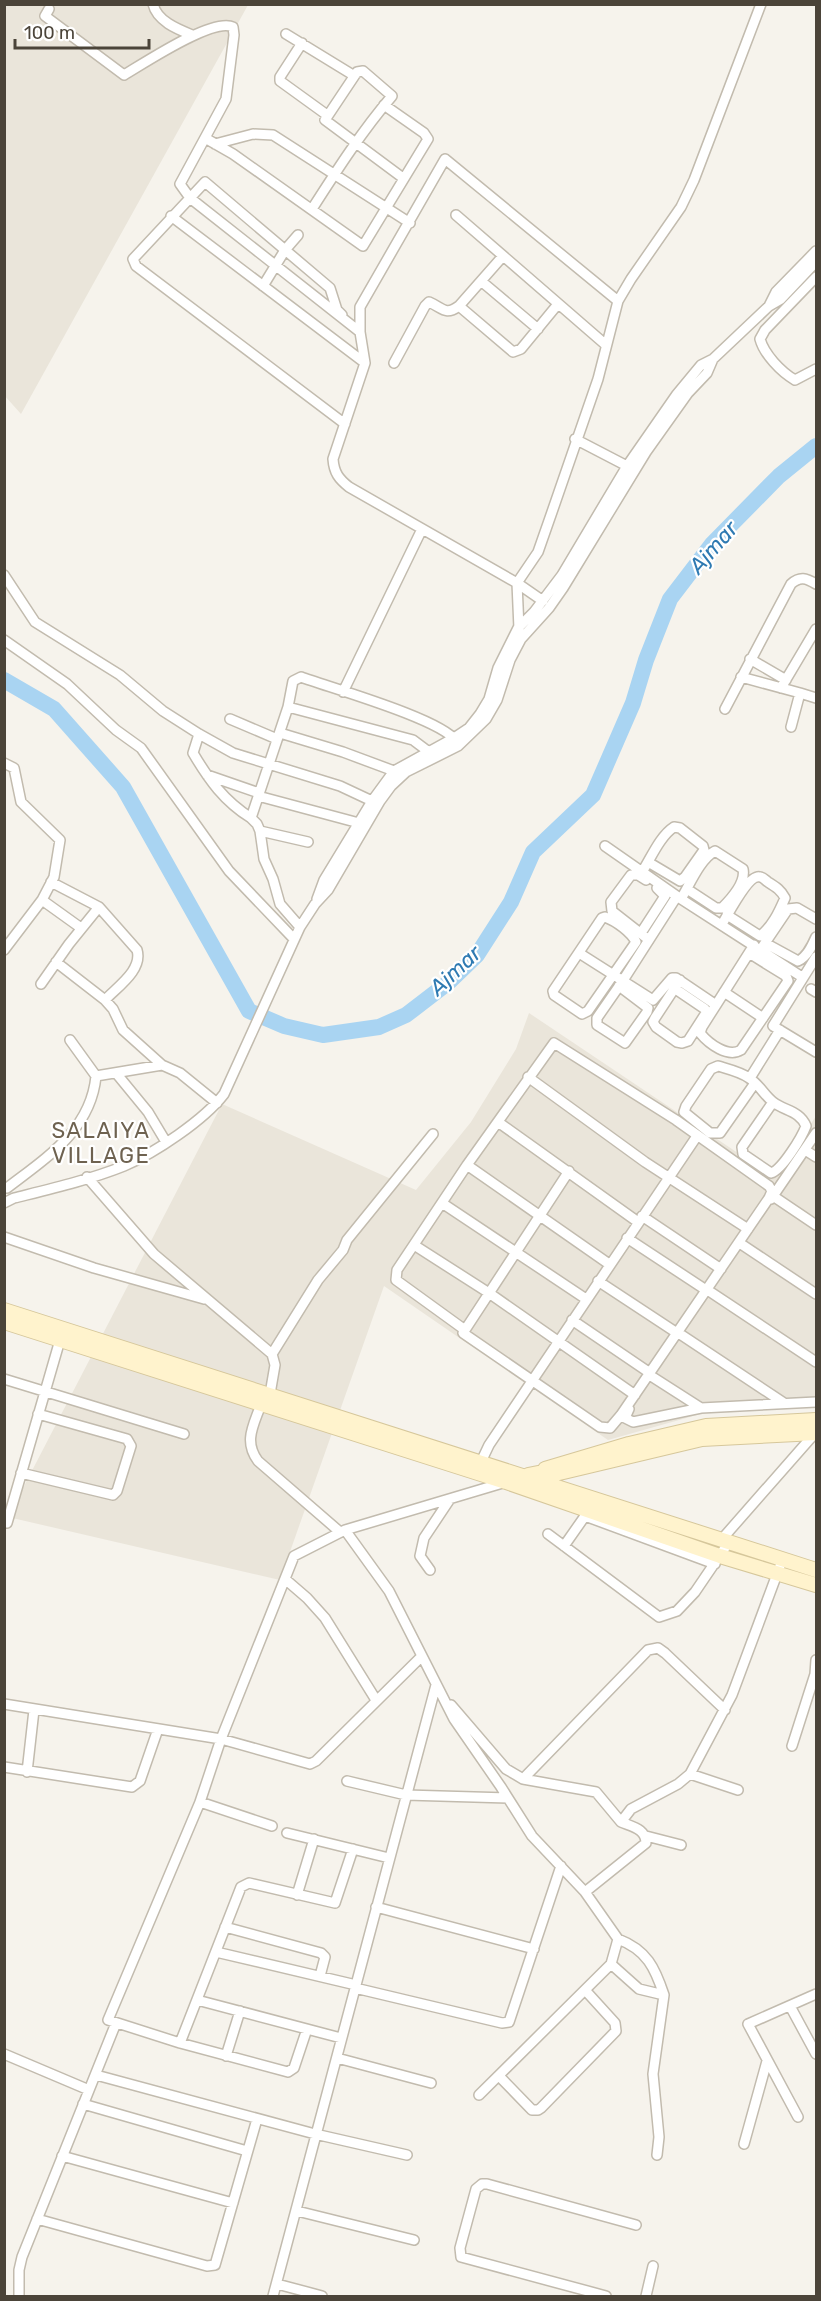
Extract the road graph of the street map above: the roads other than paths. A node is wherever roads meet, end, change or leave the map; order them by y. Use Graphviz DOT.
graph roads {
  1 [pos="761,4"];
  2 [pos="152,5"];
  3 [pos="49,9"];
  4 [pos="286,34"];
  5 [pos="192,35"];
  6 [pos="302,42"];
  7 [pos="353,75"];
  8 [pos="384,105"];
  9 [pos="327,115"];
  10 [pos="205,138"];
  11 [pos="215,144"];
  12 [pos="356,144"];
  13 [pos="335,174"];
  14 [pos="403,178"];
  15 [pos="190,198"];
  16 [pos="385,207"];
  17 [pos="312,209"];
  18 [pos="456,215"];
  19 [pos="171,216"];
  20 [pos="410,223"];
  21 [pos="298,235"];
  22 [pos="285,250"];
  23 [pos="816,251"];
  24 [pos="503,256"];
  25 [pos="816,262"];
  26 [pos="275,266"];
  27 [pos="816,277"];
  28 [pos="481,281"];
  29 [pos="263,286"];
  30 [pos="618,301"];
  31 [pos="558,304"];
  32 [pos="459,306"];
  33 [pos="769,306"];
  34 [pos="538,328"];
  35 [pos="360,332"];
  36 [pos="606,345"];
  37 [pos="365,363"];
  38 [pos="394,363"];
  39 [pos="816,369"];
  40 [pos="345,424"];
  41 [pos="576,439"];
  42 [pos="643,449"];
  43 [pos="627,465"];
  44 [pos="422,529"];
  45 [pos="4,575"];
  46 [pos="517,583"];
  47 [pos="816,584"];
  48 [pos="543,601"];
  49 [pos="522,630"];
  50 [pos="816,631"];
  51 [pos="4,640"];
  52 [pos="750,659"];
  53 [pos="741,677"];
  54 [pos="784,684"];
  55 [pos="343,692"];
  56 [pos="800,693"];
  57 [pos="816,698"];
  58 [pos="288,707"];
  59 [pos="725,709"];
  60 [pos="230,719"];
  61 [pos="791,727"];
  62 [pos="199,734"];
  63 [pos="279,736"];
  64 [pos="456,742"];
  65 [pos="429,752"];
  66 [pos="4,763"];
  67 [pos="268,765"];
  68 [pos="394,771"];
  69 [pos="207,775"];
  70 [pos="258,795"];
  71 [pos="372,801"];
  72 [pos="250,818"];
  73 [pos="359,823"];
  74 [pos="260,831"];
  75 [pos="308,842"];
  76 [pos="605,846"];
  77 [pos="648,862"];
  78 [pos="642,872"];
  79 [pos="51,882"];
  80 [pos="687,889"];
  81 [pos="679,898"];
  82 [pos="42,900"];
  83 [pos="315,904"];
  84 [pos="99,907"];
  85 [pos="727,915"];
  86 [pos="816,919"];
  87 [pos="722,924"];
  88 [pos="300,927"];
  89 [pos="81,928"];
  90 [pos="641,933"];
  91 [pos="816,937"];
  92 [pos="294,939"];
  93 [pos="649,940"];
  94 [pos="757,947"];
  95 [pos="4,950"];
  96 [pos="579,953"];
  97 [pos="816,957"];
  98 [pos="56,962"];
  99 [pos="613,976"];
  100 [pos="802,977"];
  101 [pos="41,984"];
  102 [pos="621,984"];
  103 [pos="677,984"];
  104 [pos="724,992"];
  105 [pos="105,1000"];
  106 [pos="716,1005"];
  107 [pos="763,1018"];
  108 [pos="780,1030"];
  109 [pos="69,1040"];
  110 [pos="816,1052"];
  111 [pos="162,1065"];
  112 [pos="117,1073"];
  113 [pos="96,1076"];
  114 [pos="528,1077"];
  115 [pos="752,1080"];
  116 [pos="773,1102"];
  117 [pos="217,1103"];
  118 [pos="498,1122"];
  119 [pos="816,1133"];
  120 [pos="433,1134"];
  121 [pos="697,1136"];
  122 [pos="166,1142"];
  123 [pos="805,1149"];
  124 [pos="816,1157"];
  125 [pos="467,1165"];
  126 [pos="568,1172"];
  127 [pos="87,1177"];
  128 [pos="669,1177"];
  129 [pos="6,1187"];
  130 [pos="773,1196"];
  131 [pos="14,1198"];
  132 [pos="4,1203"];
  133 [pos="442,1203"];
  134 [pos="538,1216"];
  135 [pos="640,1219"];
  136 [pos="816,1225"];
  137 [pos="748,1229"];
  138 [pos="4,1237"];
  139 [pos="627,1238"];
  140 [pos="741,1244"];
  141 [pos="414,1245"];
  142 [pos="516,1251"];
  143 [pos="609,1264"];
  144 [pos="721,1269"];
  145 [pos="598,1281"];
  146 [pos="708,1290"];
  147 [pos="489,1293"];
  148 [pos="816,1294"];
  149 [pos="586,1299"];
  150 [pos="209,1301"];
  151 [pos="4,1310"];
  152 [pos="572,1320"];
  153 [pos="4,1322"];
  154 [pos="465,1329"];
  155 [pos="678,1333"];
  156 [pos="60,1340"];
  157 [pos="558,1342"];
  158 [pos="272,1354"];
  159 [pos="816,1362"];
  160 [pos="651,1375"];
  161 [pos="4,1379"];
  162 [pos="532,1381"];
  163 [pos="45,1390"];
  164 [pos="249,1394"];
  165 [pos="635,1395"];
  166 [pos="265,1399"];
  167 [pos="816,1402"];
  168 [pos="784,1403"];
  169 [pos="701,1408"];
  170 [pos="38,1414"];
  171 [pos="816,1420"];
  172 [pos="816,1432"];
  173 [pos="184,1434"];
  174 [pos="480,1464"];
  175 [pos="21,1473"];
  176 [pos="538,1473"];
  177 [pos="524,1477"];
  178 [pos="506,1482"];
  179 [pos="450,1499"];
  180 [pos="5,1522"];
  181 [pos="343,1531"];
  182 [pos="548,1534"];
  183 [pos="726,1541"];
  184 [pos="564,1546"];
  185 [pos="783,1558"];
  186 [pos="718,1560"];
  187 [pos="430,1570"];
  188 [pos="816,1570"];
  189 [pos="778,1573"];
  190 [pos="285,1579"];
  191 [pos="816,1585"];
  192 [pos="421,1657"];
  193 [pos="816,1660"];
  194 [pos="436,1685"];
  195 [pos="376,1701"];
  196 [pos="4,1704"];
  197 [pos="452,1705"];
  198 [pos="34,1710"];
  199 [pos="725,1710"];
  200 [pos="158,1729"];
  201 [pos="221,1739"];
  202 [pos="792,1746"];
  203 [pos="4,1767"];
  204 [pos="27,1772"];
  205 [pos="690,1774"];
  206 [pos="524,1779"];
  207 [pos="347,1781"];
  208 [pos="738,1790"];
  209 [pos="406,1795"];
  210 [pos="508,1798"];
  211 [pos="200,1802"];
  212 [pos="621,1822"];
  213 [pos="272,1826"];
  214 [pos="287,1833"];
  215 [pos="646,1836"];
  216 [pos="314,1839"];
  217 [pos="681,1845"];
  218 [pos="353,1849"];
  219 [pos="389,1858"];
  220 [pos="561,1866"];
  221 [pos="585,1892"];
  222 [pos="297,1895"];
  223 [pos="376,1907"];
  224 [pos="225,1927"];
  225 [pos="618,1939"];
  226 [pos="534,1949"];
  227 [pos="216,1952"];
  228 [pos="611,1964"];
  229 [pos="320,1976"];
  230 [pos="355,1986"];
  231 [pos="585,1990"];
  232 [pos="816,1994"];
  233 [pos="664,1995"];
  234 [pos="197,2000"];
  235 [pos="790,2006"];
  236 [pos="240,2011"];
  237 [pos="116,2023"];
  238 [pos="307,2029"];
  239 [pos="341,2037"];
  240 [pos="180,2043"];
  241 [pos="4,2054"];
  242 [pos="816,2054"];
  243 [pos="226,2056"];
  244 [pos="337,2058"];
  245 [pos="767,2061"];
  246 [pos="96,2076"];
  247 [pos="499,2076"];
  248 [pos="431,2083"];
  249 [pos="89,2090"];
  250 [pos="479,2095"];
  251 [pos="83,2104"];
  252 [pos="798,2117"];
  253 [pos="257,2119"];
  254 [pos="315,2134"];
  255 [pos="744,2144"];
  256 [pos="247,2151"];
  257 [pos="407,2155"];
  258 [pos="657,2155"];
  259 [pos="63,2156"];
  260 [pos="233,2203"];
  261 [pos="297,2211"];
  262 [pos="37,2219"];
  263 [pos="636,2225"];
  264 [pos="414,2240"];
  265 [pos="653,2266"];
  266 [pos="277,2284"];
  267 [pos="19,2296"];
  268 [pos="273,2296"];
  269 [pos="322,2296"];
  270 [pos="606,2296"];
  271 [pos="646,2296"];
  1 -- 30 [label="street"];
  2 -- 5 [label="street"];
  3 -- 5 [label="street"];
  4 -- 6 [label="street"];
  5 -- 10 [label="street"];
  6 -- 7 [label="street"];
  6 -- 9 [label="street"];
  7 -- 8 [label="street"];
  7 -- 9 [label="street"];
  8 -- 12 [label="street"];
  8 -- 14 [label="street"];
  9 -- 12 [label="street"];
  10 -- 11 [label="street"];
  10 -- 15 [label="street"];
  11 -- 13 [label="street"];
  11 -- 17 [label="street"];
  12 -- 13 [label="street"];
  12 -- 14 [label="street"];
  13 -- 16 [label="street"];
  13 -- 17 [label="street"];
  14 -- 16 [label="street"];
  15 -- 19 [label="street"];
  15 -- 22 [label="street"];
  15 -- 26 [label="street"];
  16 -- 17 [label="street"];
  16 -- 20 [label="street"];
  18 -- 24 [label="street"];
  19 -- 29 [label="street"];
  19 -- 40 [label="street"];
  20 -- 30 [label="street"];
  20 -- 35 [label="street"];
  21 -- 22 [label="street"];
  22 -- 26 [label="street"];
  22 -- 35 [label="street"];
  23 -- 33 [label="street"];
  24 -- 28 [label="street"];
  24 -- 31 [label="street"];
  25 -- 33 [label="street"];
  26 -- 29 [label="street"];
  26 -- 35 [label="street"];
  27 -- 39 [label="street"];
  28 -- 32 [label="street"];
  28 -- 34 [label="street"];
  29 -- 37 [label="street"];
  30 -- 36 [label="street"];
  31 -- 34 [label="street"];
  31 -- 36 [label="street"];
  32 -- 34 [label="street"];
  32 -- 38 [label="street"];
  33 -- 42 [label="street"];
  35 -- 37 [label="street"];
  36 -- 41 [label="street"];
  37 -- 40 [label="street"];
  40 -- 44 [label="street"];
  41 -- 43 [label="street"];
  41 -- 46 [label="street"];
  42 -- 43 [label="street"];
  42 -- 49 [label="street"];
  43 -- 48 [label="street"];
  44 -- 46 [label="street"];
  44 -- 55 [label="street"];
  45 -- 62 [label="street"];
  46 -- 48 [label="street"];
  46 -- 49 [label="street"];
  47 -- 52 [label="street"];
  48 -- 49 [label="street"];
  49 -- 64 [label="street"];
  50 -- 54 [label="street"];
  51 -- 92 [label="street"];
  52 -- 53 [label="street"];
  52 -- 54 [label="street"];
  53 -- 54 [label="street"];
  53 -- 59 [label="street"];
  54 -- 56 [label="street"];
  55 -- 58 [label="street"];
  55 -- 64 [label="street"];
  56 -- 57 [label="street"];
  56 -- 61 [label="street"];
  58 -- 63 [label="street"];
  58 -- 65 [label="street"];
  60 -- 63 [label="street"];
  62 -- 67 [label="street"];
  62 -- 69 [label="street"];
  63 -- 67 [label="street"];
  63 -- 68 [label="street"];
  64 -- 65 [label="street"];
  64 -- 83 [label="street"];
  65 -- 68 [label="street"];
  66 -- 79 [label="street"];
  67 -- 70 [label="street"];
  67 -- 71 [label="street"];
  68 -- 71 [label="street"];
  69 -- 70 [label="street"];
  69 -- 72 [label="street"];
  70 -- 72 [label="street"];
  70 -- 73 [label="street"];
  71 -- 73 [label="street"];
  72 -- 74 [label="street"];
  73 -- 83 [label="street"];
  74 -- 75 [label="street"];
  74 -- 88 [label="street"];
  76 -- 78 [label="street"];
  77 -- 77 [label="street"];
  77 -- 78 [label="street"];
  78 -- 81 [label="street"];
  79 -- 82 [label="street"];
  79 -- 84 [label="street"];
  80 -- 80 [label="street"];
  80 -- 81 [label="street"];
  81 -- 87 [label="street"];
  81 -- 93 [label="street"];
  82 -- 89 [label="street"];
  82 -- 95 [label="street"];
  83 -- 88 [label="street"];
  84 -- 89 [label="street"];
  84 -- 105 [label="street"];
  85 -- 85 [label="street"];
  85 -- 87 [label="street"];
  86 -- 94 [label="street"];
  87 -- 94 [label="street"];
  88 -- 92 [label="street"];
  89 -- 98 [label="street"];
  90 -- 90 [label="street"];
  90 -- 93 [label="street"];
  91 -- 94 [label="street"];
  92 -- 117 [label="street"];
  93 -- 102 [label="street"];
  94 -- 100 [label="street"];
  94 -- 104 [label="street"];
  94 -- 107 [label="street"];
  96 -- 99 [label="street"];
  96 -- 99 [label="street"];
  96 -- 99 [label="street"];
  97 -- 100 [label="street"];
  98 -- 101 [label="street"];
  98 -- 105 [label="street"];
  99 -- 102 [label="street"];
  100 -- 108 [label="street"];
  102 -- 102 [label="street"];
  102 -- 103 [label="street"];
  103 -- 103 [label="street"];
  103 -- 106 [label="street"];
  104 -- 106 [label="street"];
  104 -- 107 [label="street"];
  105 -- 111 [label="street"];
  106 -- 107 [label="street"];
  108 -- 110 [label="street"];
  108 -- 115 [label="street"];
  109 -- 113 [label="street"];
  111 -- 112 [label="street"];
  111 -- 117 [label="street"];
  112 -- 113 [label="street"];
  112 -- 122 [label="street"];
  113 -- 129 [label="street"];
  114 -- 118 [label="street"];
  114 -- 121 [label="street"];
  114 -- 128 [label="street"];
  115 -- 115 [label="street"];
  115 -- 116 [label="street"];
  116 -- 116 [label="street"];
  117 -- 122 [label="street"];
  118 -- 125 [label="street"];
  118 -- 126 [label="street"];
  119 -- 123 [label="street"];
  120 -- 158 [label="street"];
  121 -- 128 [label="street"];
  121 -- 137 [label="street"];
  122 -- 127 [label="street"];
  123 -- 124 [label="street"];
  123 -- 130 [label="street"];
  125 -- 133 [label="street"];
  125 -- 134 [label="street"];
  126 -- 134 [label="street"];
  126 -- 135 [label="street"];
  127 -- 131 [label="street"];
  127 -- 150 [label="street"];
  128 -- 135 [label="street"];
  128 -- 137 [label="street"];
  129 -- 131 [label="street"];
  130 -- 136 [label="street"];
  130 -- 140 [label="street"];
  131 -- 132 [label="street"];
  133 -- 141 [label="street"];
  133 -- 142 [label="street"];
  134 -- 142 [label="street"];
  134 -- 143 [label="street"];
  135 -- 139 [label="street"];
  135 -- 144 [label="street"];
  137 -- 144 [label="street"];
  138 -- 150 [label="street"];
  139 -- 143 [label="street"];
  139 -- 146 [label="street"];
  140 -- 146 [label="street"];
  140 -- 148 [label="street"];
  141 -- 147 [label="street"];
  141 -- 154 [label="street"];
  142 -- 147 [label="street"];
  142 -- 149 [label="street"];
  143 -- 145 [label="street"];
  144 -- 146 [label="street"];
  145 -- 149 [label="street"];
  145 -- 155 [label="street"];
  146 -- 155 [label="street"];
  146 -- 159 [label="street"];
  147 -- 154 [label="street"];
  147 -- 157 [label="street"];
  149 -- 152 [label="street"];
  150 -- 158 [label="street"];
  151 -- 164 [label="street"];
  152 -- 157 [label="street"];
  152 -- 160 [label="street"];
  153 -- 156 [label="street"];
  154 -- 162 [label="street"];
  155 -- 160 [label="street"];
  155 -- 168 [label="street"];
  156 -- 163 [label="street"];
  156 -- 164 [label="street"];
  157 -- 162 [label="street"];
  157 -- 165 [label="street"];
  158 -- 166 [label="street"];
  160 -- 165 [label="street"];
  160 -- 169 [label="street"];
  160 -- 169 [label="street"];
  161 -- 163 [label="street"];
  162 -- 165 [label="street"];
  162 -- 174 [label="street"];
  163 -- 170 [label="street"];
  163 -- 173 [label="street"];
  164 -- 166 [label="street"];
  166 -- 174 [label="street"];
  166 -- 178 [label="street"];
  166 -- 181 [label="street"];
  167 -- 168 [label="street"];
  168 -- 169 [label="street"];
  170 -- 175 [label="street"];
  170 -- 175 [label="street"];
  171 -- 176 [label="street"];
  172 -- 176 [label="street"];
  172 -- 183 [label="street"];
  174 -- 177 [label="street"];
  175 -- 180 [label="street"];
  176 -- 177 [label="street"];
  177 -- 178 [label="street"];
  177 -- 183 [label="street"];
  178 -- 179 [label="street"];
  178 -- 186 [label="street"];
  179 -- 181 [label="street"];
  179 -- 187 [label="street"];
  181 -- 190 [label="street"];
  181 -- 192 [label="street"];
  182 -- 184 [label="street"];
  183 -- 185 [label="street"];
  183 -- 186 [label="street"];
  184 -- 186 [label="street"];
  184 -- 186 [label="street"];
  185 -- 188 [label="street"];
  185 -- 189 [label="street"];
  186 -- 189 [label="street"];
  189 -- 191 [label="street"];
  189 -- 199 [label="street"];
  190 -- 195 [label="street"];
  190 -- 201 [label="street"];
  192 -- 194 [label="street"];
  192 -- 195 [label="street"];
  193 -- 202 [label="street"];
  194 -- 209 [label="street"];
  194 -- 210 [label="street"];
  195 -- 201 [label="street"];
  196 -- 198 [label="street"];
  197 -- 206 [label="street"];
  198 -- 200 [label="street"];
  198 -- 204 [label="street"];
  199 -- 205 [label="street"];
  199 -- 206 [label="street"];
  200 -- 201 [label="street"];
  200 -- 204 [label="street"];
  201 -- 211 [label="street"];
  203 -- 204 [label="street"];
  205 -- 208 [label="street"];
  205 -- 212 [label="street"];
  206 -- 212 [label="street"];
  207 -- 209 [label="street"];
  209 -- 210 [label="street"];
  209 -- 219 [label="street"];
  210 -- 220 [label="street"];
  211 -- 213 [label="street"];
  211 -- 237 [label="street"];
  212 -- 215 [label="street"];
  214 -- 216 [label="street"];
  215 -- 217 [label="street"];
  215 -- 221 [label="street"];
  216 -- 218 [label="street"];
  216 -- 222 [label="street"];
  218 -- 219 [label="street"];
  218 -- 222 [label="street"];
  219 -- 223 [label="street"];
  220 -- 221 [label="street"];
  220 -- 226 [label="street"];
  221 -- 225 [label="street"];
  222 -- 224 [label="street"];
  223 -- 226 [label="street"];
  223 -- 230 [label="street"];
  224 -- 227 [label="street"];
  224 -- 229 [label="street"];
  225 -- 228 [label="street"];
  225 -- 233 [label="street"];
  226 -- 230 [label="street"];
  227 -- 229 [label="street"];
  227 -- 234 [label="street"];
  228 -- 231 [label="street"];
  228 -- 233 [label="street"];
  229 -- 230 [label="street"];
  230 -- 239 [label="street"];
  231 -- 247 [label="street"];
  231 -- 247 [label="street"];
  232 -- 235 [label="street"];
  233 -- 258 [label="street"];
  234 -- 236 [label="street"];
  234 -- 240 [label="street"];
  235 -- 242 [label="street"];
  235 -- 245 [label="street"];
  236 -- 238 [label="street"];
  236 -- 243 [label="street"];
  237 -- 240 [label="street"];
  237 -- 246 [label="street"];
  238 -- 239 [label="street"];
  238 -- 243 [label="street"];
  239 -- 244 [label="street"];
  240 -- 243 [label="street"];
  241 -- 249 [label="street"];
  244 -- 248 [label="street"];
  244 -- 254 [label="street"];
  245 -- 252 [label="street"];
  245 -- 255 [label="street"];
  246 -- 249 [label="street"];
  246 -- 253 [label="street"];
  247 -- 250 [label="street"];
  249 -- 251 [label="street"];
  251 -- 256 [label="street"];
  251 -- 259 [label="street"];
  253 -- 254 [label="street"];
  253 -- 256 [label="street"];
  254 -- 257 [label="street"];
  254 -- 261 [label="street"];
  256 -- 260 [label="street"];
  259 -- 260 [label="street"];
  259 -- 262 [label="street"];
  260 -- 262 [label="street"];
  261 -- 264 [label="street"];
  261 -- 266 [label="street"];
  262 -- 267 [label="street"];
  263 -- 270 [label="street"];
  265 -- 271 [label="street"];
  266 -- 268 [label="street"];
  266 -- 269 [label="street"];
}
